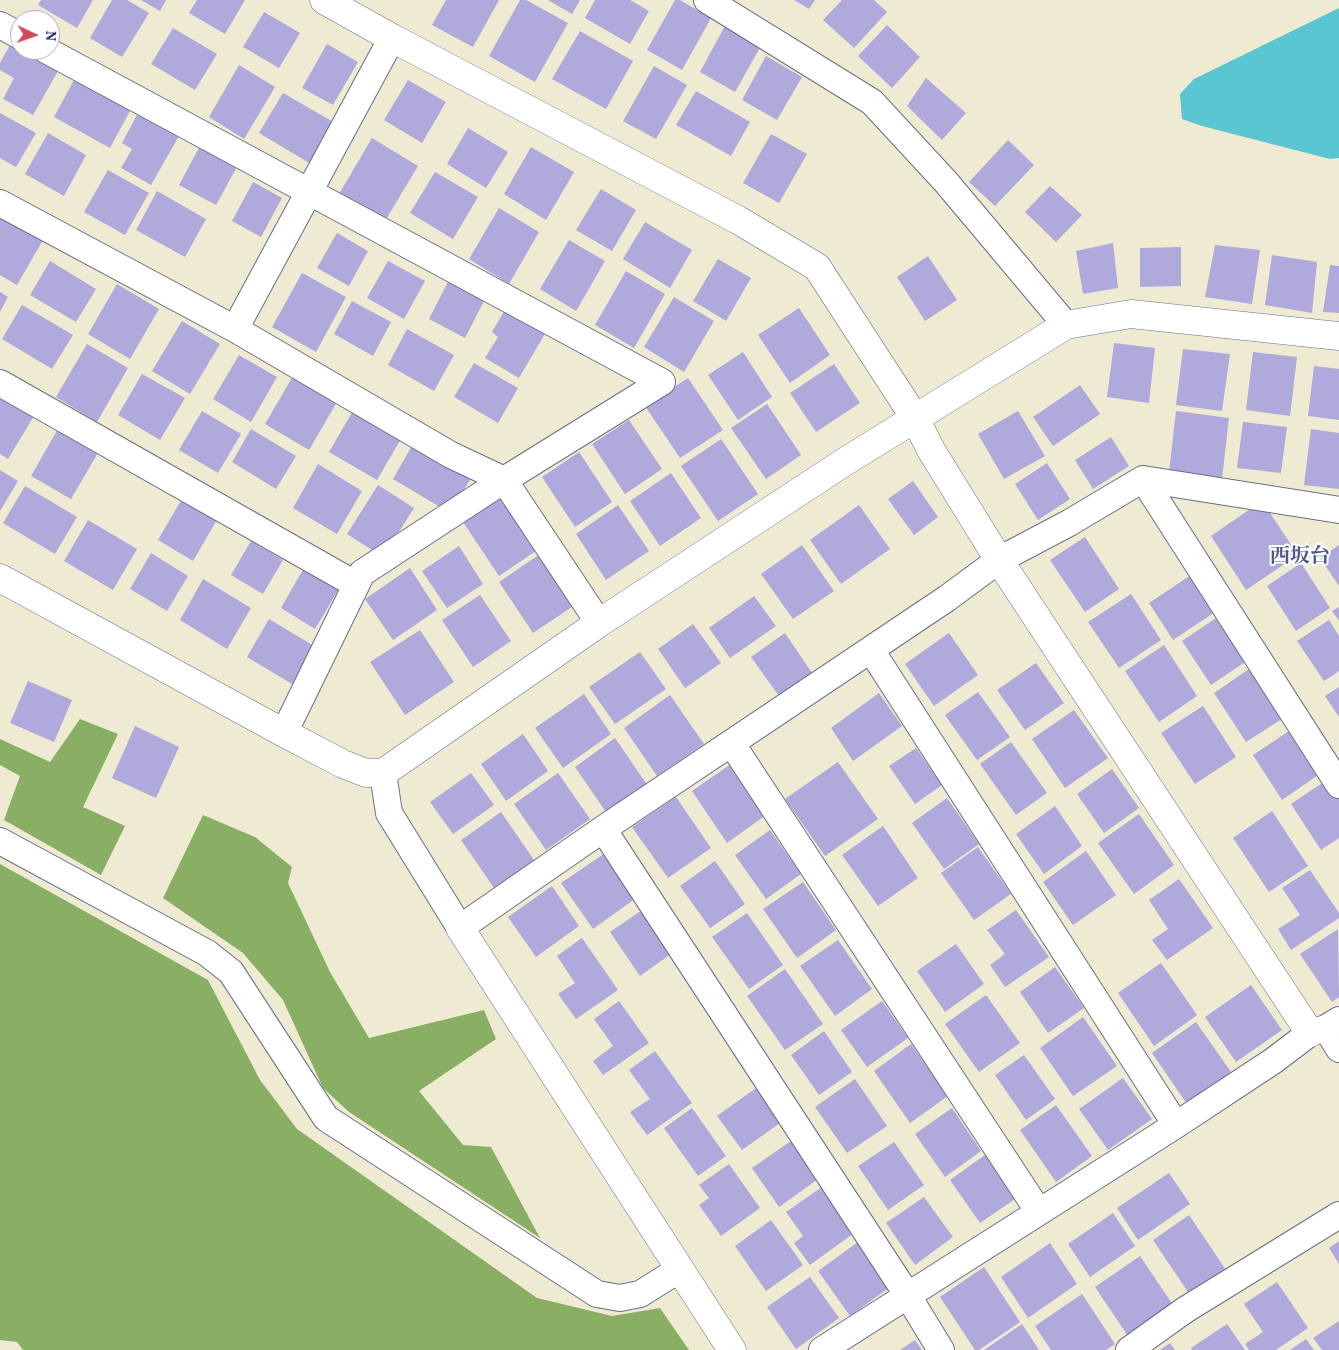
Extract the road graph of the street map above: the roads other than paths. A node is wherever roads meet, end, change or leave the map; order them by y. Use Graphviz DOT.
graph roads {
  1 [pos="324,0"];
  2 [pos="710,1"];
  3 [pos="392,38"];
  4 [pos="60,58"];
  5 [pos="309,192"];
  6 [pos="0,203"];
  7 [pos="1066,325"];
  8 [pos="235,330"];
  9 [pos="1339,336"];
  10 [pos="0,383"];
  11 [pos="915,418"];
  12 [pos="1143,479"];
  13 [pos="504,480"];
  14 [pos="1339,510"];
  15 [pos="999,560"];
  16 [pos="0,578"];
  17 [pos="355,584"];
  18 [pos="600,623"];
  19 [pos="871,650"];
  20 [pos="284,733"];
  21 [pos="732,744"];
  22 [pos="384,773"];
  23 [pos="1339,785"];
  24 [pos="604,829"];
  25 [pos="0,841"];
  26 [pos="460,928"];
  27 [pos="1329,1032"];
  28 [pos="1176,1126"];
  29 [pos="1039,1212"];
  30 [pos="1339,1215"];
  31 [pos="680,1269"];
  32 [pos="908,1296"];
  33 [pos="732,1350"];
  34 [pos="822,1350"];
  35 [pos="941,1350"];
  36 [pos="1129,1350"];
  1 -- 3 [label="street"];
  2 -- 7 [label="street"];
  3 -- 5 [label="street"];
  3 -- 11 [label="street"];
  4 -- 5 [label="street"];
  5 -- 8 [label="street"];
  5 -- 13 [label="street"];
  6 -- 8 [label="street"];
  7 -- 9 [label="street"];
  7 -- 11 [label="street"];
  8 -- 13 [label="street"];
  10 -- 17 [label="street"];
  11 -- 15 [label="street"];
  11 -- 18 [label="street"];
  12 -- 14 [label="street"];
  12 -- 15 [label="street"];
  12 -- 23 [label="street"];
  13 -- 17 [label="street"];
  13 -- 18 [label="street"];
  15 -- 19 [label="street"];
  15 -- 27 [label="street"];
  16 -- 20 [label="street"];
  17 -- 20 [label="street"];
  18 -- 22 [label="street"];
  19 -- 21 [label="street"];
  19 -- 28 [label="street"];
  20 -- 22 [label="street"];
  21 -- 24 [label="street"];
  21 -- 29 [label="street"];
  22 -- 26 [label="street"];
  24 -- 26 [label="street"];
  24 -- 32 [label="street"];
  25 -- 31 [label="street"];
  26 -- 31 [label="street"];
  27 -- 28 [label="street"];
  28 -- 29 [label="street"];
  29 -- 32 [label="street"];
  30 -- 36 [label="street"];
  31 -- 33 [label="street"];
  32 -- 34 [label="street"];
  32 -- 35 [label="street"];
}
